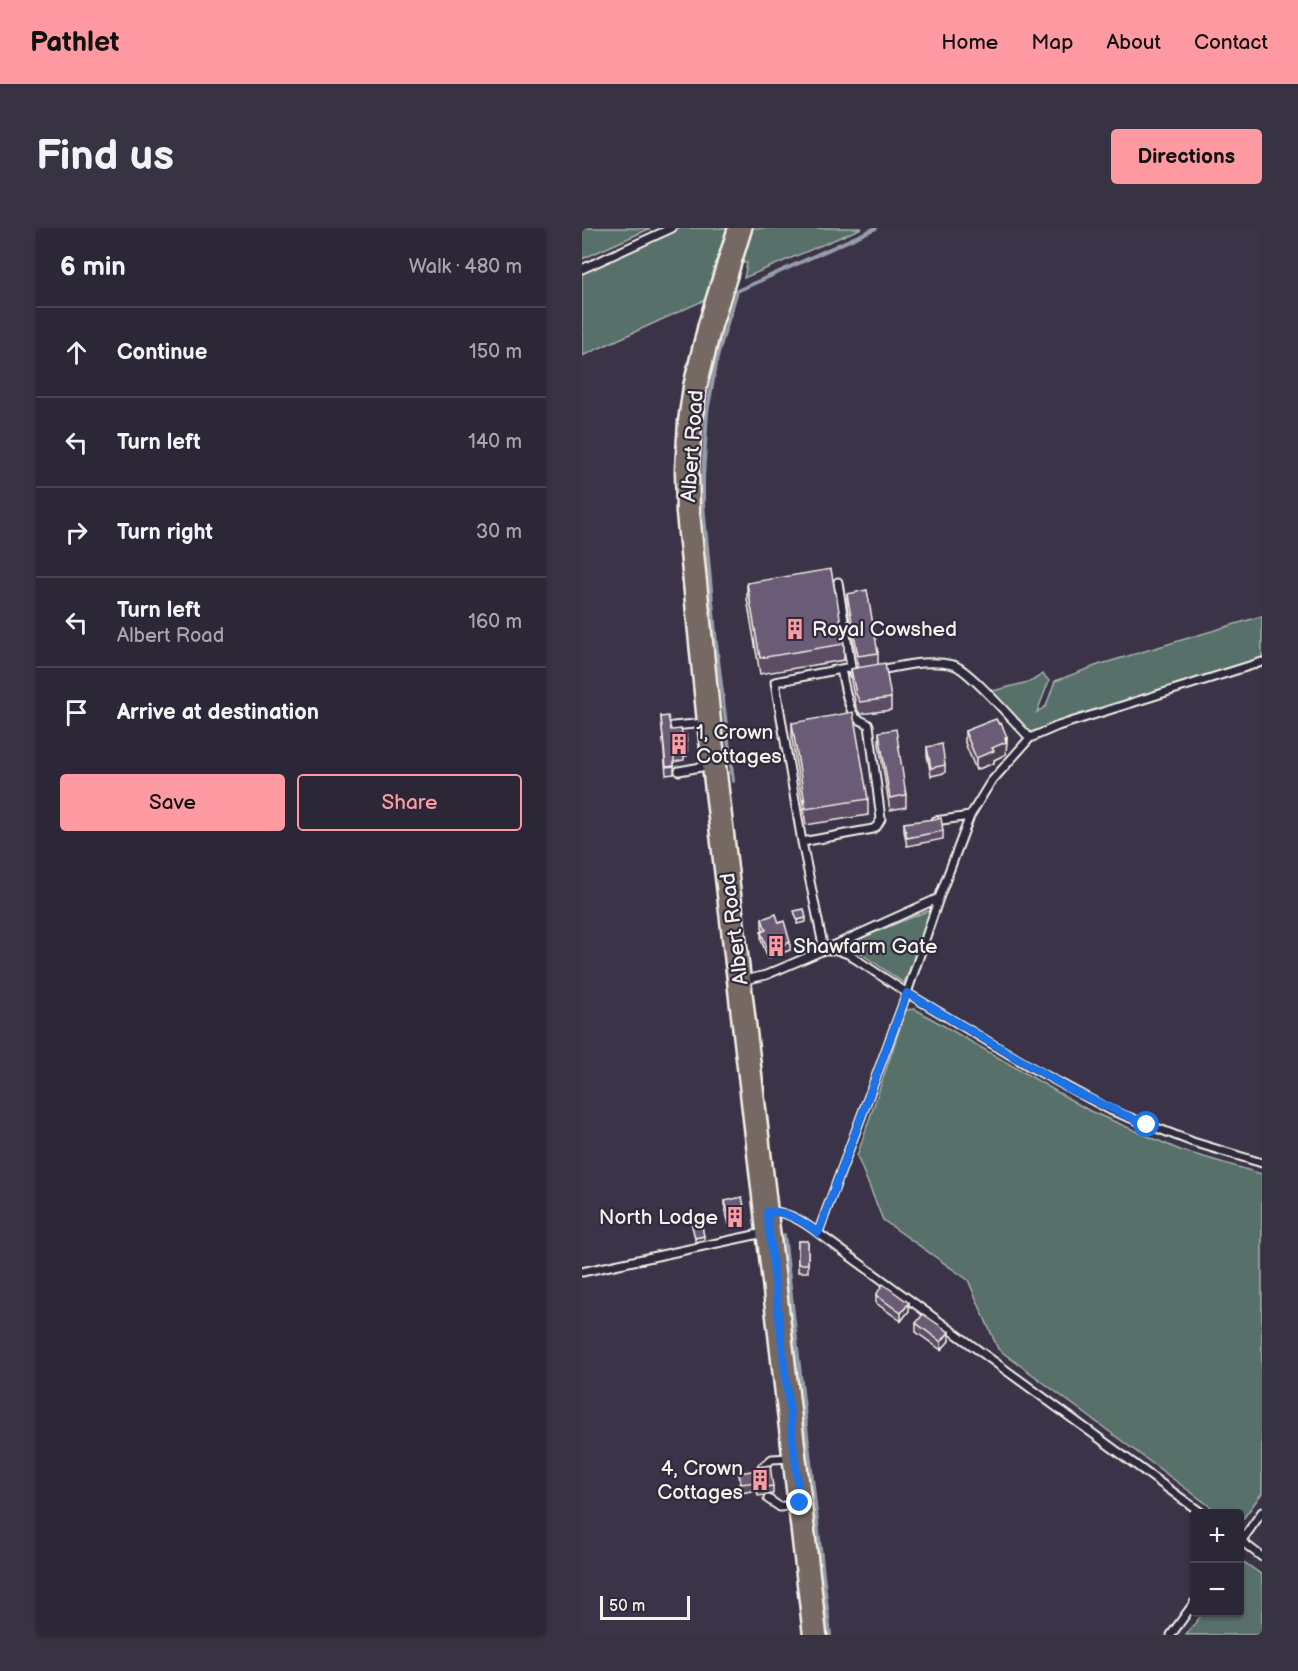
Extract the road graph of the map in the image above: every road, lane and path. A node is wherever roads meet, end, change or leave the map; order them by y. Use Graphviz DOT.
graph roads {
  1 [pos="672,228"];
  2 [pos="740,228"];
  3 [pos="582,269"];
  4 [pos="838,582"];
  5 [pos="1262,662"];
  6 [pos="851,667"];
  7 [pos="841,669"];
  8 [pos="874,671"];
  9 [pos="863,673"];
  10 [pos="709,722"];
  11 [pos="673,726"];
  12 [pos="1030,738"];
  13 [pos="714,765"];
  14 [pos="679,771"];
  15 [pos="970,816"];
  16 [pos="923,823"];
  17 [pos="802,842"];
  18 [pos="939,898"];
  19 [pos="824,950"];
  20 [pos="740,982"];
  21 [pos="907,993"];
  22 [pos="1262,1163"];
  23 [pos="768,1222"];
  24 [pos="818,1233"];
  25 [pos="582,1272"];
  26 [pos="794,1457"];
  27 [pos="762,1467"];
  28 [pos="768,1498"];
  29 [pos="800,1503"];
  30 [pos="1196,1509"];
  31 [pos="1262,1512"];
  32 [pos="1244,1536"];
  33 [pos="1244,1544"];
  34 [pos="1262,1557"];
  35 [pos="1190,1609"];
  36 [pos="815,1635"];
  37 [pos="1171,1635"];
  1 -- 3 [label="lane"];
  2 -- 10 [label="main road, Albert Road"];
  4 -- 6 [label="lane"];
  5 -- 12 [label="lane"];
  6 -- 7 [label="lane"];
  6 -- 9 [label="lane"];
  7 -- 17 [label="lane"];
  7 -- 17 [label="lane"];
  8 -- 12 [label="lane"];
  10 -- 11 [label="lane"];
  10 -- 13 [label="main road, Albert Road"];
  12 -- 15 [label="lane"];
  13 -- 14 [label="lane"];
  13 -- 20 [label="main road, Albert Road"];
  15 -- 16 [label="lane"];
  15 -- 18 [label="lane"];
  17 -- 19 [label="lane"];
  18 -- 19 [label="lane"];
  18 -- 21 [label="lane"];
  19 -- 20 [label="lane"];
  19 -- 21 [label="lane"];
  20 -- 23 [label="main road, Albert Road"];
  21 -- 22 [label="lane"];
  21 -- 24 [label="lane"];
  23 -- 24 [label="lane"];
  23 -- 25 [label="lane"];
  23 -- 26 [label="main road, Albert Road"];
  24 -- 30 [label="lane"];
  26 -- 27 [label="lane"];
  26 -- 29 [label="main road, Albert Road"];
  28 -- 29 [label="lane"];
  29 -- 36 [label="main road, Albert Road"];
  31 -- 32 [label="lane"];
  33 -- 34 [label="lane"];
  35 -- 37 [label="lane"];
}
